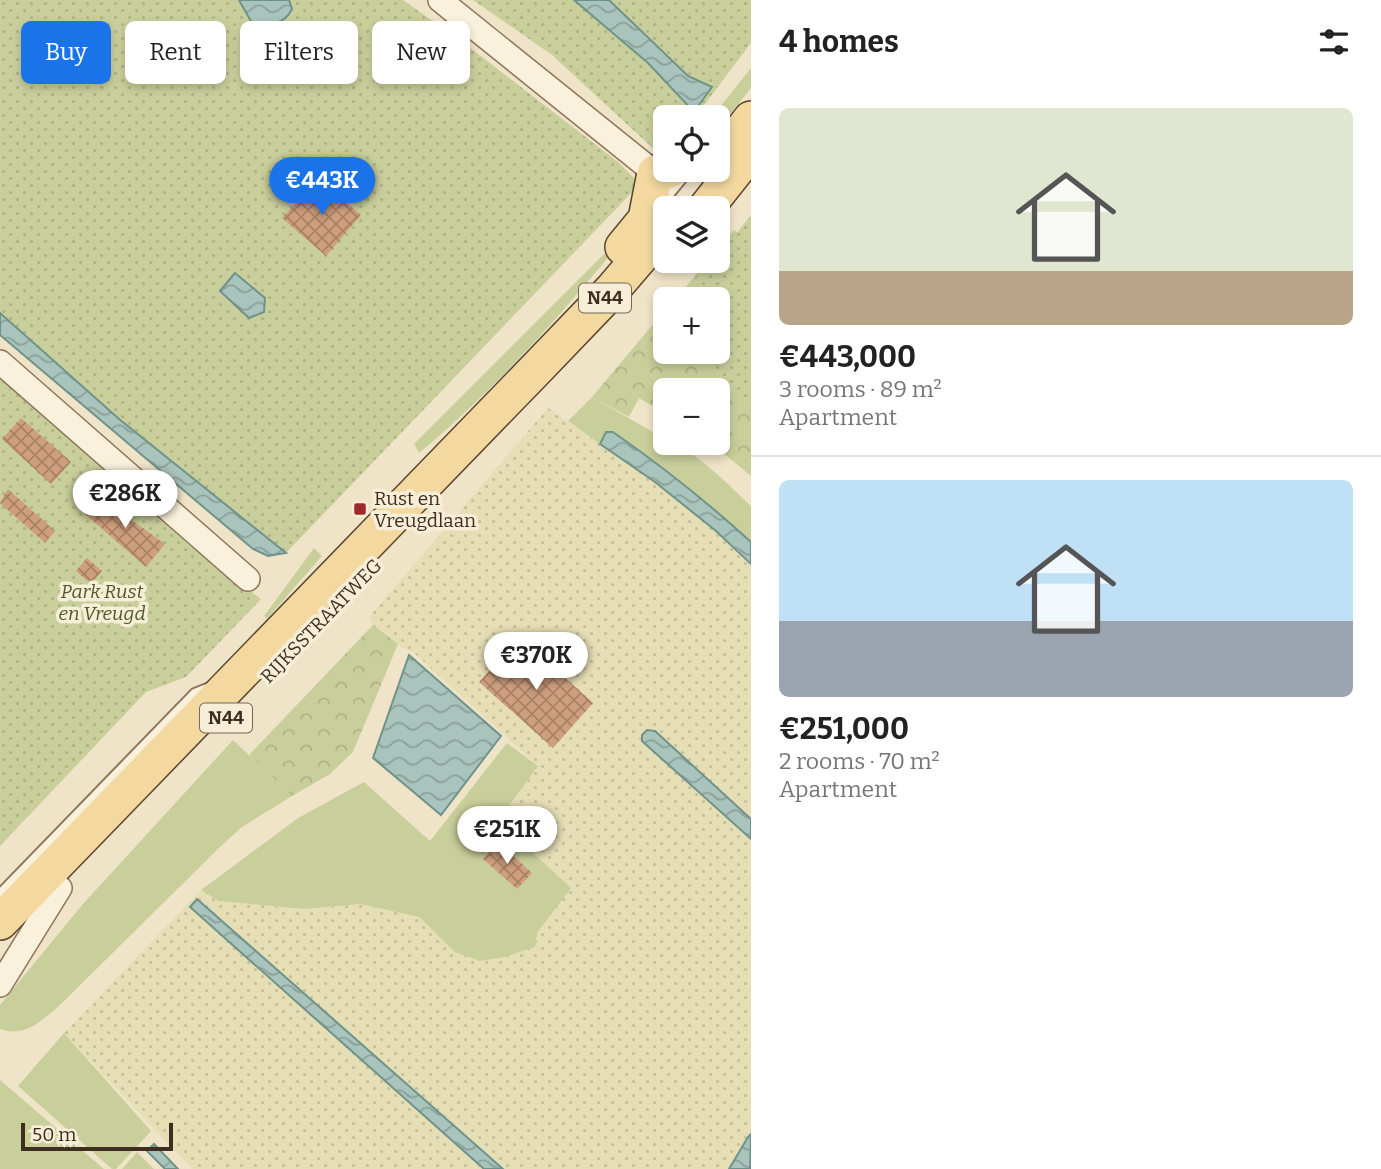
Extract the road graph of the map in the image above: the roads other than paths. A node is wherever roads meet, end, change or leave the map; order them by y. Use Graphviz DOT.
graph roads {
  1 [pos="440,0"];
  2 [pos="735,143"];
  3 [pos="653,158"];
  4 [pos="702,182"];
  5 [pos="690,196"];
  6 [pos="711,196"];
  7 [pos="653,226"];
  8 [pos="653,273"];
  9 [pos="0,362"];
  10 [pos="248,579"];
  11 [pos="241,674"];
  12 [pos="60,888"];
  13 [pos="0,895"];
  14 [pos="0,922"];
  15 [pos="0,949"];
  16 [pos="0,985"];
  1 -- 3 [label="street"];
  2 -- 6 [label="main road"];
  4 -- 5 [label="main road"];
  7 -- 11 [label="main road, RIJKSSTRAATWEG / N44"];
  8 -- 12 [label="main road, RIJKSSTRAATWEG / N44"];
  9 -- 10 [label="street"];
  11 -- 13 [label="lane, RIJKSSTRAATWEG / N44"];
  11 -- 14 [label="main road, RIJKSSTRAATWEG / N44"];
  12 -- 15 [label="main road, RIJKSSTRAATWEG / N44"];
  12 -- 16 [label="street, RIJKSSTRAATWEG / N44"];
}
